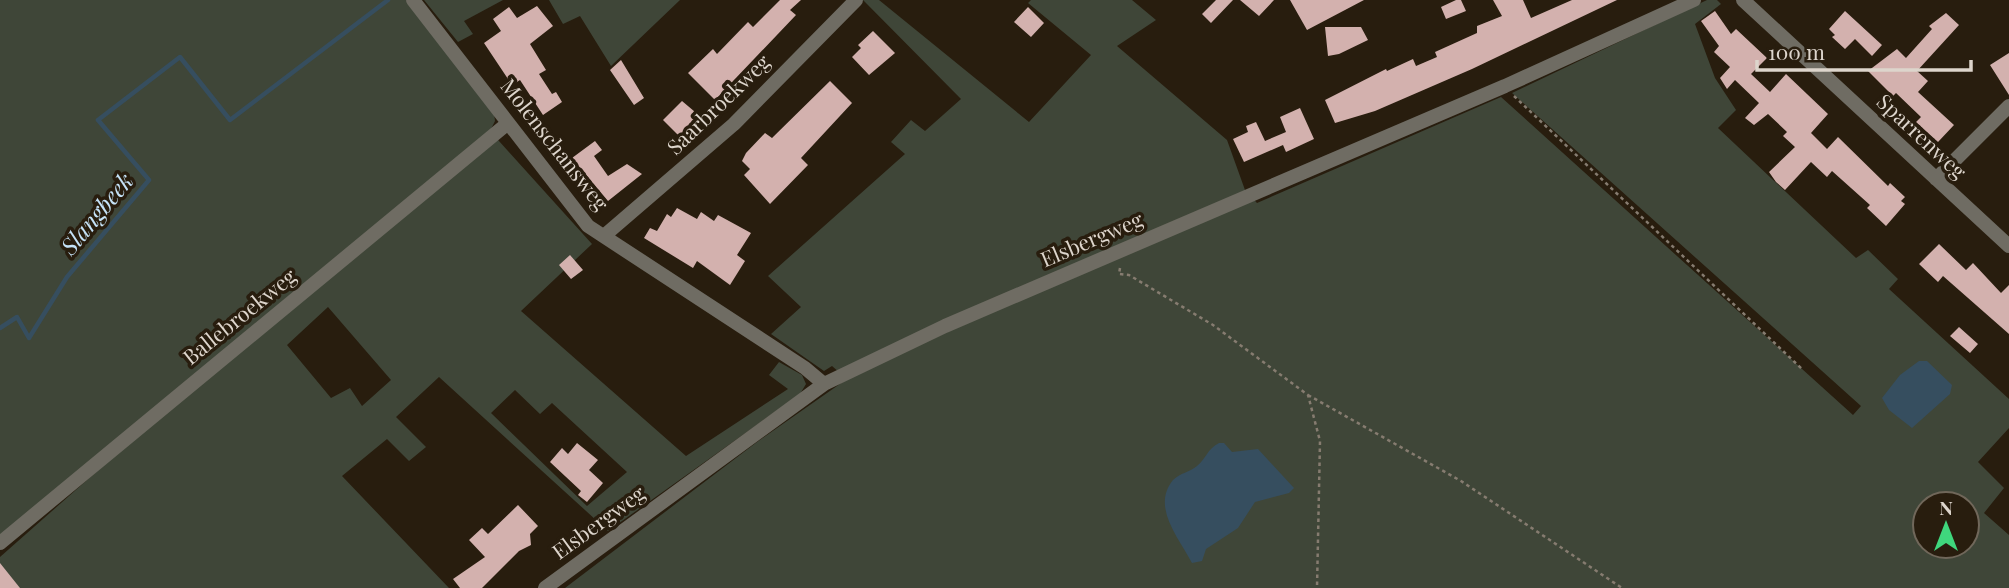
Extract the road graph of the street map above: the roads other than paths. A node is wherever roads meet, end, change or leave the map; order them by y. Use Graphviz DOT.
graph roads {
  1 [pos="413,0"];
  2 [pos="856,0"];
  3 [pos="1694,0"];
  4 [pos="1743,0"];
  5 [pos="2009,106"];
  6 [pos="507,124"];
  7 [pos="1936,179"];
  8 [pos="605,234"];
  9 [pos="2009,246"];
  10 [pos="824,384"];
  11 [pos="0,543"];
  12 [pos="545,588"];
  1 -- 6 [label="street, Molenschansweg"];
  2 -- 8 [label="street, Saarbroekweg"];
  3 -- 10 [label="street, Elsbergweg"];
  4 -- 7 [label="street, Sparrenweg"];
  5 -- 7 [label="street"];
  6 -- 8 [label="street, Molenschansweg"];
  6 -- 11 [label="street, Ballebroekweg"];
  7 -- 9 [label="street, Sparrenweg"];
  8 -- 10 [label="street, Molenschansweg"];
  10 -- 12 [label="street, Elsbergweg"];
}
